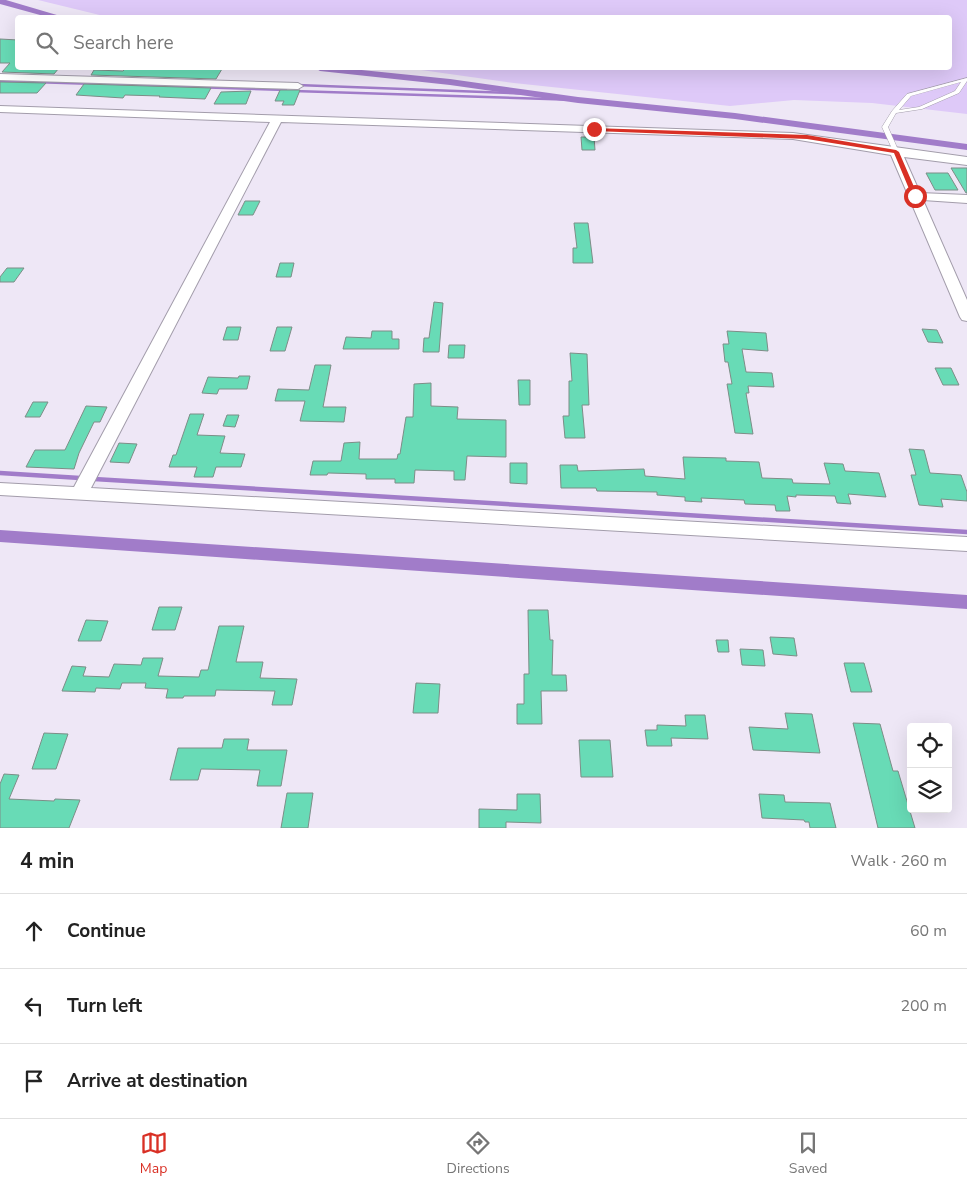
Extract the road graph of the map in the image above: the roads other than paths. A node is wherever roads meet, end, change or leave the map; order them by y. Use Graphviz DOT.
graph roads {
  1 [pos="35,70"];
  2 [pos="0,77"];
  3 [pos="28,78"];
  4 [pos="966,80"];
  5 [pos="298,86"];
  6 [pos="0,109"];
  7 [pos="894,112"];
  8 [pos="277,118"];
  9 [pos="895,150"];
  10 [pos="967,161"];
  11 [pos="915,196"];
  12 [pos="967,200"];
  13 [pos="960,285"];
  14 [pos="967,317"];
  15 [pos="0,489"];
  16 [pos="79,494"];
  17 [pos="967,544"];
  1 -- 3 [label="street"];
  2 -- 3 [label="street"];
  3 -- 5 [label="street"];
  4 -- 7 [label="lane"];
  4 -- 7 [label="lane"];
  6 -- 8 [label="street"];
  7 -- 9 [label="lane"];
  8 -- 9 [label="street"];
  8 -- 16 [label="street"];
  9 -- 10 [label="street"];
  9 -- 11 [label="street"];
  11 -- 12 [label="street"];
  11 -- 13 [label="street"];
  13 -- 14 [label="street"];
  15 -- 16 [label="street"];
  16 -- 17 [label="street"];
}
